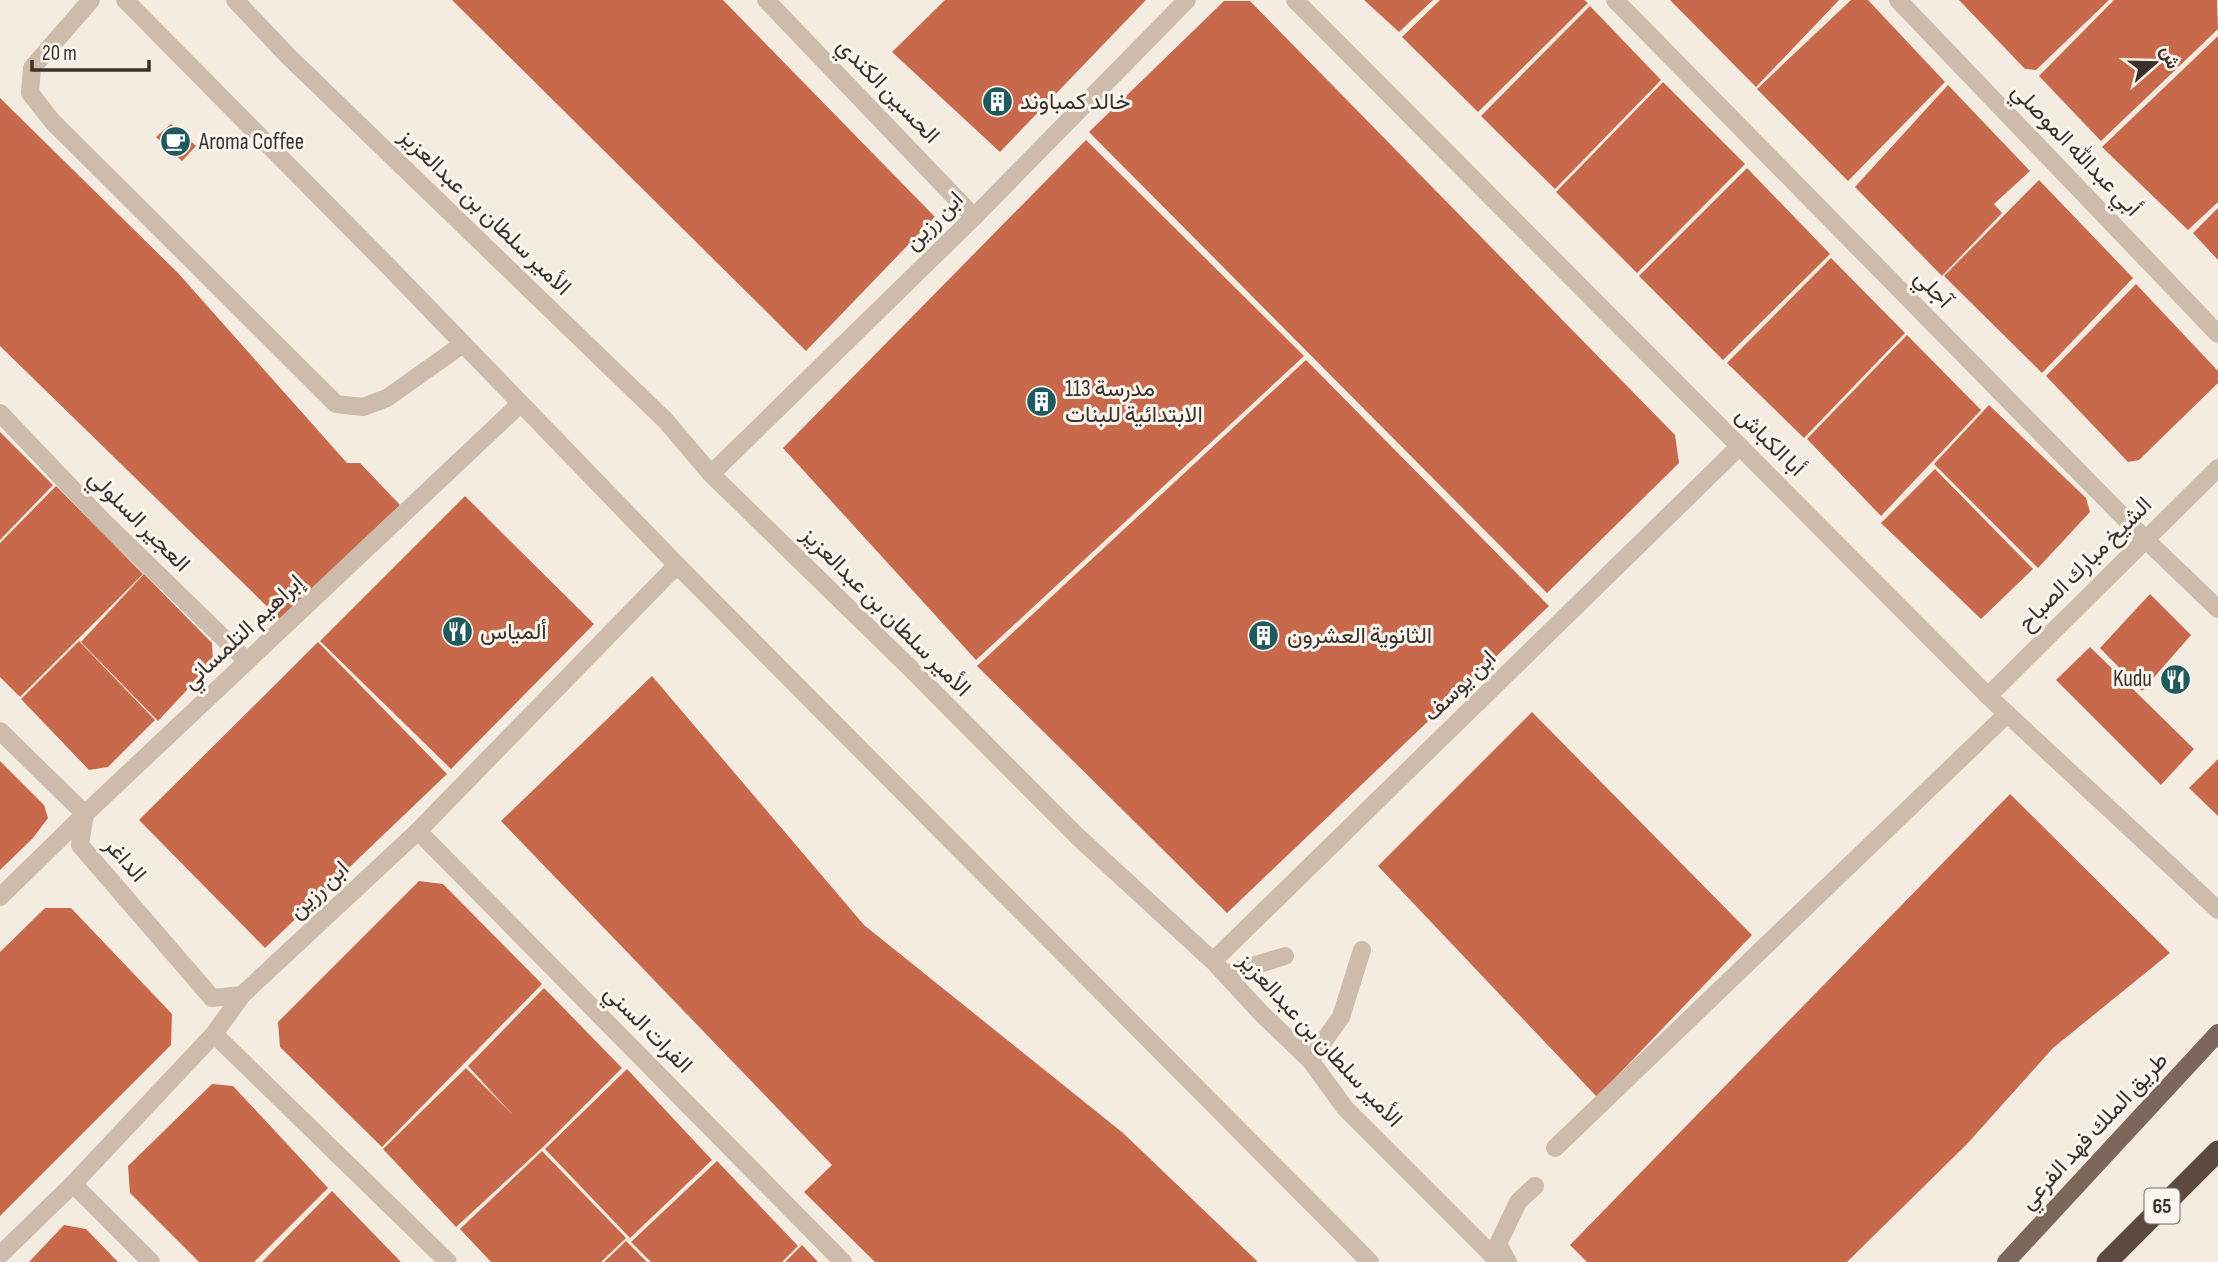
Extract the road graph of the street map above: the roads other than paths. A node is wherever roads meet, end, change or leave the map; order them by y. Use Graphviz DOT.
graph roads {
  1 [pos="91,0"];
  2 [pos="125,0"];
  3 [pos="235,0"];
  4 [pos="766,0"];
  5 [pos="1187,0"];
  6 [pos="1295,0"];
  7 [pos="1615,0"];
  8 [pos="1898,0"];
  9 [pos="974,217"];
  10 [pos="2218,334"];
  11 [pos="463,344"];
  12 [pos="520,404"];
  13 [pos="0,413"];
  14 [pos="1740,446"];
  15 [pos="2218,468"];
  16 [pos="711,474"];
  17 [pos="2145,539"];
  18 [pos="677,565"];
  19 [pos="2218,609"];
  20 [pos="247,661"];
  21 [pos="1988,696"];
  22 [pos="2007,714"];
  23 [pos="0,731"];
  24 [pos="85,814"];
  25 [pos="418,831"];
  26 [pos="0,897"];
  27 [pos="2218,910"];
  28 [pos="1362,950"];
  29 [pos="1285,956"];
  30 [pos="1220,968"];
  31 [pos="242,995"];
  32 [pos="2218,1033"];
  33 [pos="214,1034"];
  34 [pos="1310,1060"];
  35 [pos="1555,1148"];
  36 [pos="2218,1151"];
  37 [pos="73,1184"];
  38 [pos="1535,1186"];
  39 [pos="0,1255"];
  40 [pos="1365,1260"];
  41 [pos="151,1262"];
  42 [pos="448,1262"];
  43 [pos="843,1262"];
  44 [pos="1499,1262"];
  45 [pos="1508,1262"];
  46 [pos="2006,1262"];
  47 [pos="2107,1262"];
  1 -- 11 [label="street"];
  2 -- 11 [label="street"];
  3 -- 16 [label="street, الأمير سلطان بن عبدالعزيز"];
  4 -- 9 [label="street, الحسين الكندي"];
  5 -- 9 [label="street, ابن رزين"];
  6 -- 14 [label="street, أبا الكباش"];
  7 -- 17 [label="street, آجلي"];
  8 -- 10 [label="street, أبي عبدالله الموصلي"];
  9 -- 16 [label="street, ابن رزين"];
  11 -- 12 [label="street"];
  12 -- 18 [label="street"];
  12 -- 20 [label="street, إبراهيم التلمساني"];
  13 -- 20 [label="street, العجير السلولي"];
  14 -- 21 [label="street, أبا الكباش"];
  14 -- 30 [label="street, ابن يوسف"];
  15 -- 17 [label="street, الشيخ مبارك الصباح"];
  16 -- 30 [label="street, الأمير سلطان بن عبدالعزيز"];
  17 -- 19 [label="street, آجلي"];
  17 -- 21 [label="street, الشيخ مبارك الصباح"];
  18 -- 25 [label="street, ابن رزين"];
  18 -- 40 [label="street"];
  20 -- 24 [label="street, إبراهيم التلمساني"];
  21 -- 22 [label="street, أبا الكباش"];
  22 -- 27 [label="street, أبا الكباش"];
  22 -- 35 [label="street"];
  23 -- 24 [label="street"];
  24 -- 26 [label="street, إبراهيم التلمساني"];
  24 -- 31 [label="street, الداغر"];
  25 -- 31 [label="street, ابن رزين"];
  25 -- 43 [label="street, الفرات السني"];
  28 -- 34 [label="street"];
  29 -- 30 [label="street"];
  30 -- 34 [label="street, الأمير سلطان بن عبدالعزيز"];
  31 -- 33 [label="street, ابن رزين"];
  32 -- 46 [label="main road, طريق الملك فهد الفرعي"];
  33 -- 37 [label="street, ابن رزين"];
  33 -- 42 [label="street"];
  34 -- 44 [label="street, الأمير سلطان بن عبدالعزيز"];
  36 -- 47 [label="highway, 65"];
  37 -- 39 [label="street, ابن رزين"];
  37 -- 41 [label="street"];
  38 -- 45 [label="street"];
}
